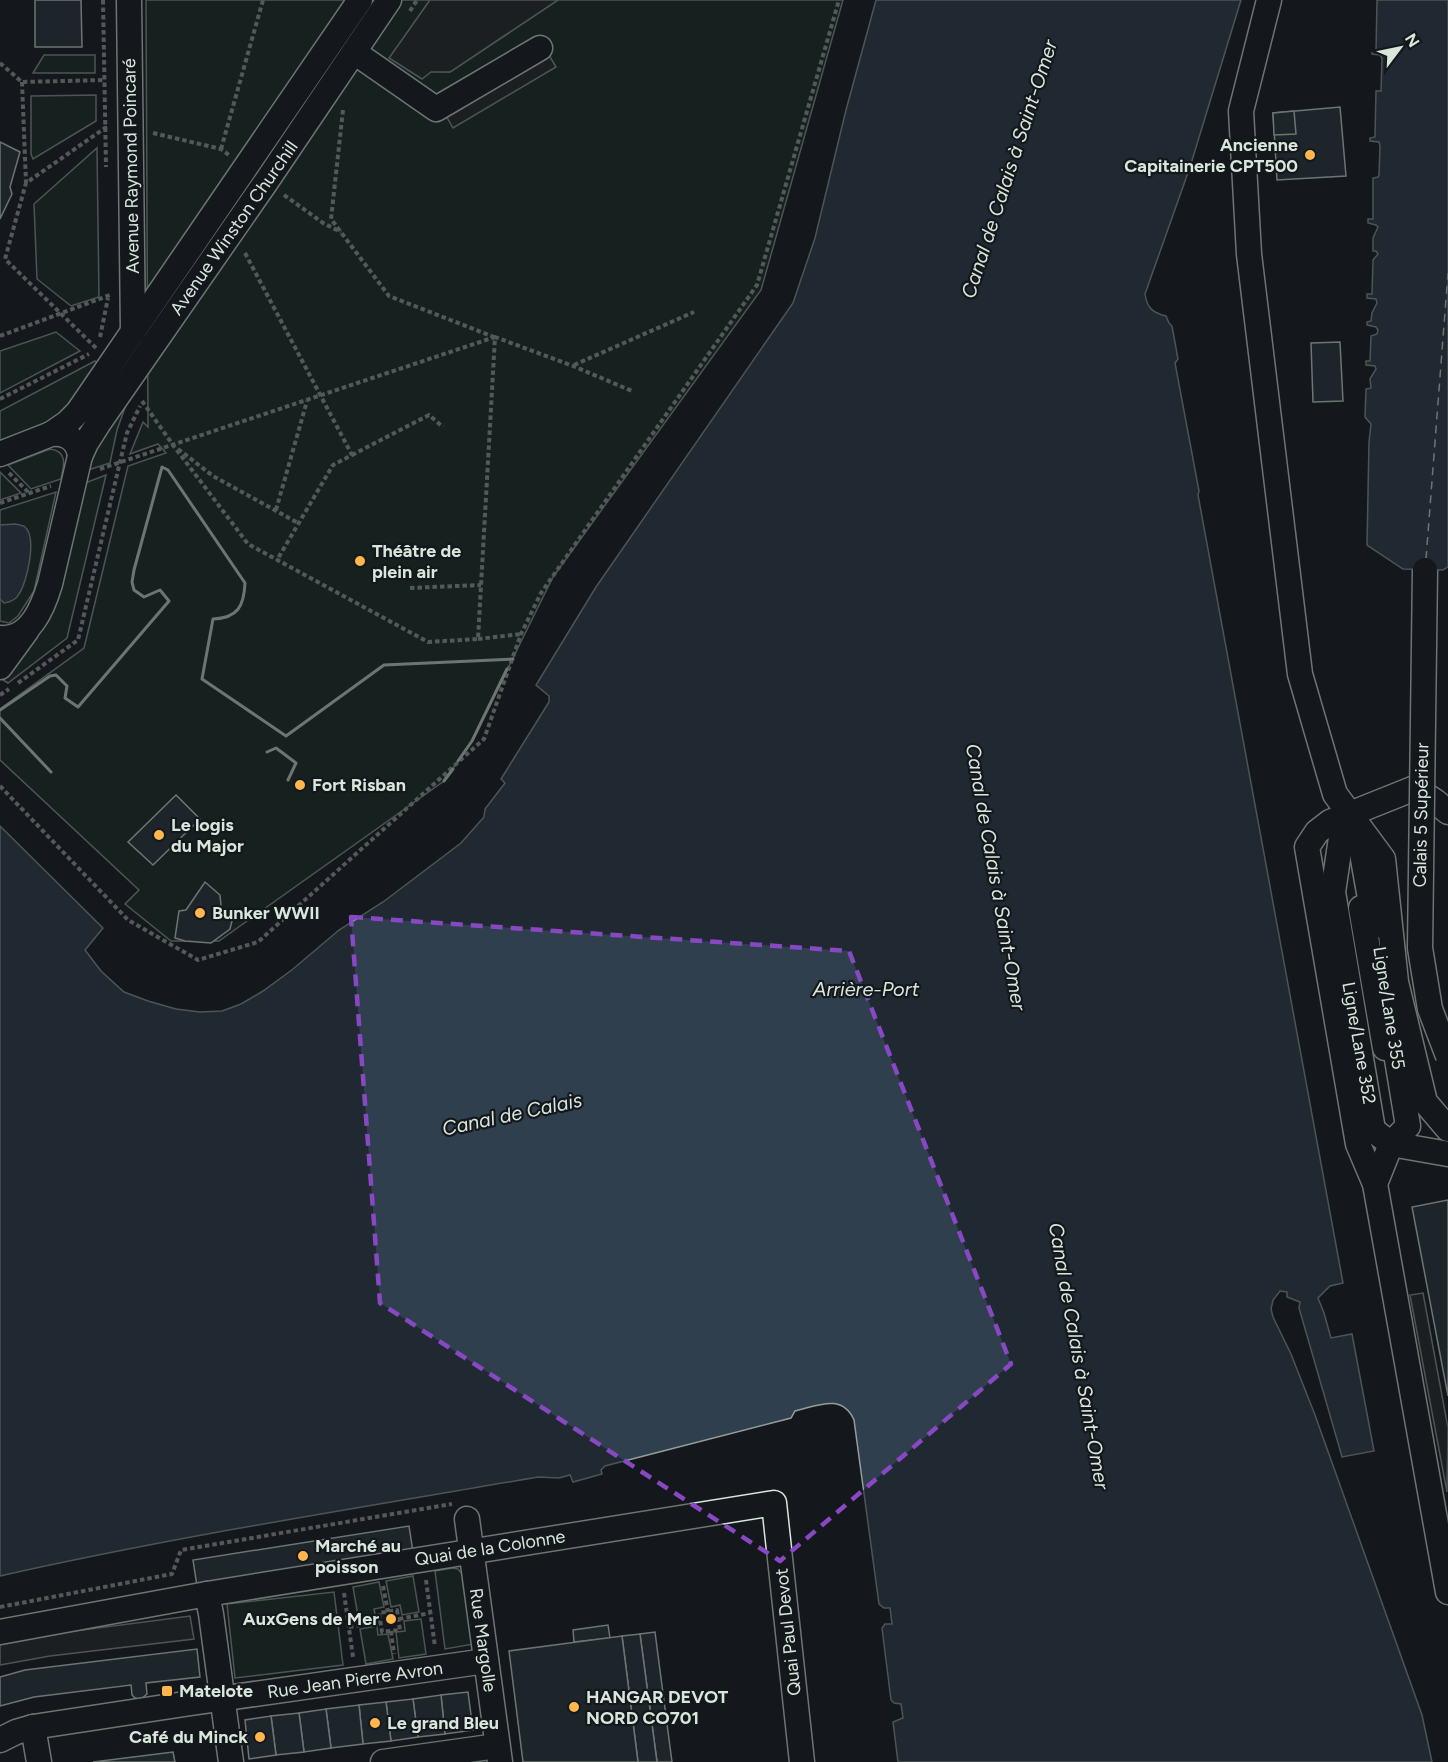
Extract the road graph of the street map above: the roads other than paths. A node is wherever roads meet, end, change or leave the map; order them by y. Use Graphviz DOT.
graph roads {
  1 [pos="129,0"];
  2 [pos="360,0"];
  3 [pos="389,0"];
  4 [pos="1269,0"];
  5 [pos="540,48"];
  6 [pos="354,52"];
  7 [pos="134,332"];
  8 [pos="51,434"];
  9 [pos="80,456"];
  10 [pos="4,463"];
  11 [pos="1425,570"];
  12 [pos="30,627"];
  13 [pos="0,638"];
  14 [pos="0,667"];
  15 [pos="1335,794"];
  16 [pos="1448,812"];
  17 [pos="1352,827"];
  18 [pos="1317,832"];
  19 [pos="1448,1056"];
  20 [pos="1448,1129"];
  21 [pos="1391,1144"];
  22 [pos="1448,1154"];
  23 [pos="1375,1184"];
  24 [pos="774,1503"];
  25 [pos="466,1519"];
  26 [pos="471,1551"];
  27 [pos="1448,1592"];
  28 [pos="207,1594"];
  29 [pos="0,1632"];
  30 [pos="486,1661"];
  31 [pos="223,1699"];
  32 [pos="33,1727"];
  33 [pos="0,1740"];
  34 [pos="498,1754"];
  35 [pos="39,1762"];
  36 [pos="231,1762"];
  37 [pos="383,1762"];
  38 [pos="802,1762"];
  1 -- 7 [label="street, Avenue Raymond Poincaré"];
  2 -- 7 [label="street, Avenue Winston Churchill"];
  3 -- 6 [label="street, Avenue Winston Churchill"];
  4 -- 15 [label="street"];
  5 -- 6 [label="street"];
  6 -- 9 [label="street, Avenue Winston Churchill"];
  7 -- 8 [label="street, Avenue Winston Churchill"];
  8 -- 9 [label="street"];
  8 -- 10 [label="street, Avenue Winston Churchill"];
  9 -- 12 [label="street, Avenue Winston Churchill"];
  11 -- 19 [label="street, Calais 5 Supérieur, bridge"];
  12 -- 13 [label="street"];
  12 -- 14 [label="street, Avenue Winston Churchill"];
  15 -- 17 [label="street"];
  15 -- 18 [label="street"];
  16 -- 17 [label="street"];
  17 -- 18 [label="street"];
  17 -- 20 [label="street"];
  17 -- 21 [label="street"];
  17 -- 21 [label="street, Ligne/Lane 352"];
  18 -- 23 [label="street"];
  21 -- 22 [label="street"];
  21 -- 23 [label="street"];
  23 -- 27 [label="street"];
  24 -- 26 [label="street, Quai de la Colonne"];
  24 -- 38 [label="street, Quai Paul Devot"];
  25 -- 26 [label="street, Rue Margolle"];
  26 -- 28 [label="street, Quai de la Colonne"];
  26 -- 30 [label="street, Rue Margolle"];
  28 -- 29 [label="street, Quai de la Colonne"];
  28 -- 31 [label="street"];
  30 -- 31 [label="street, Rue Jean Pierre Avron"];
  30 -- 34 [label="street, Rue Margolle"];
  31 -- 32 [label="street, Rue Jean Pierre Avron"];
  31 -- 36 [label="street"];
  32 -- 33 [label="street, Rue Jean Pierre Avron"];
  32 -- 35 [label="street"];
  34 -- 37 [label="street"];
}
